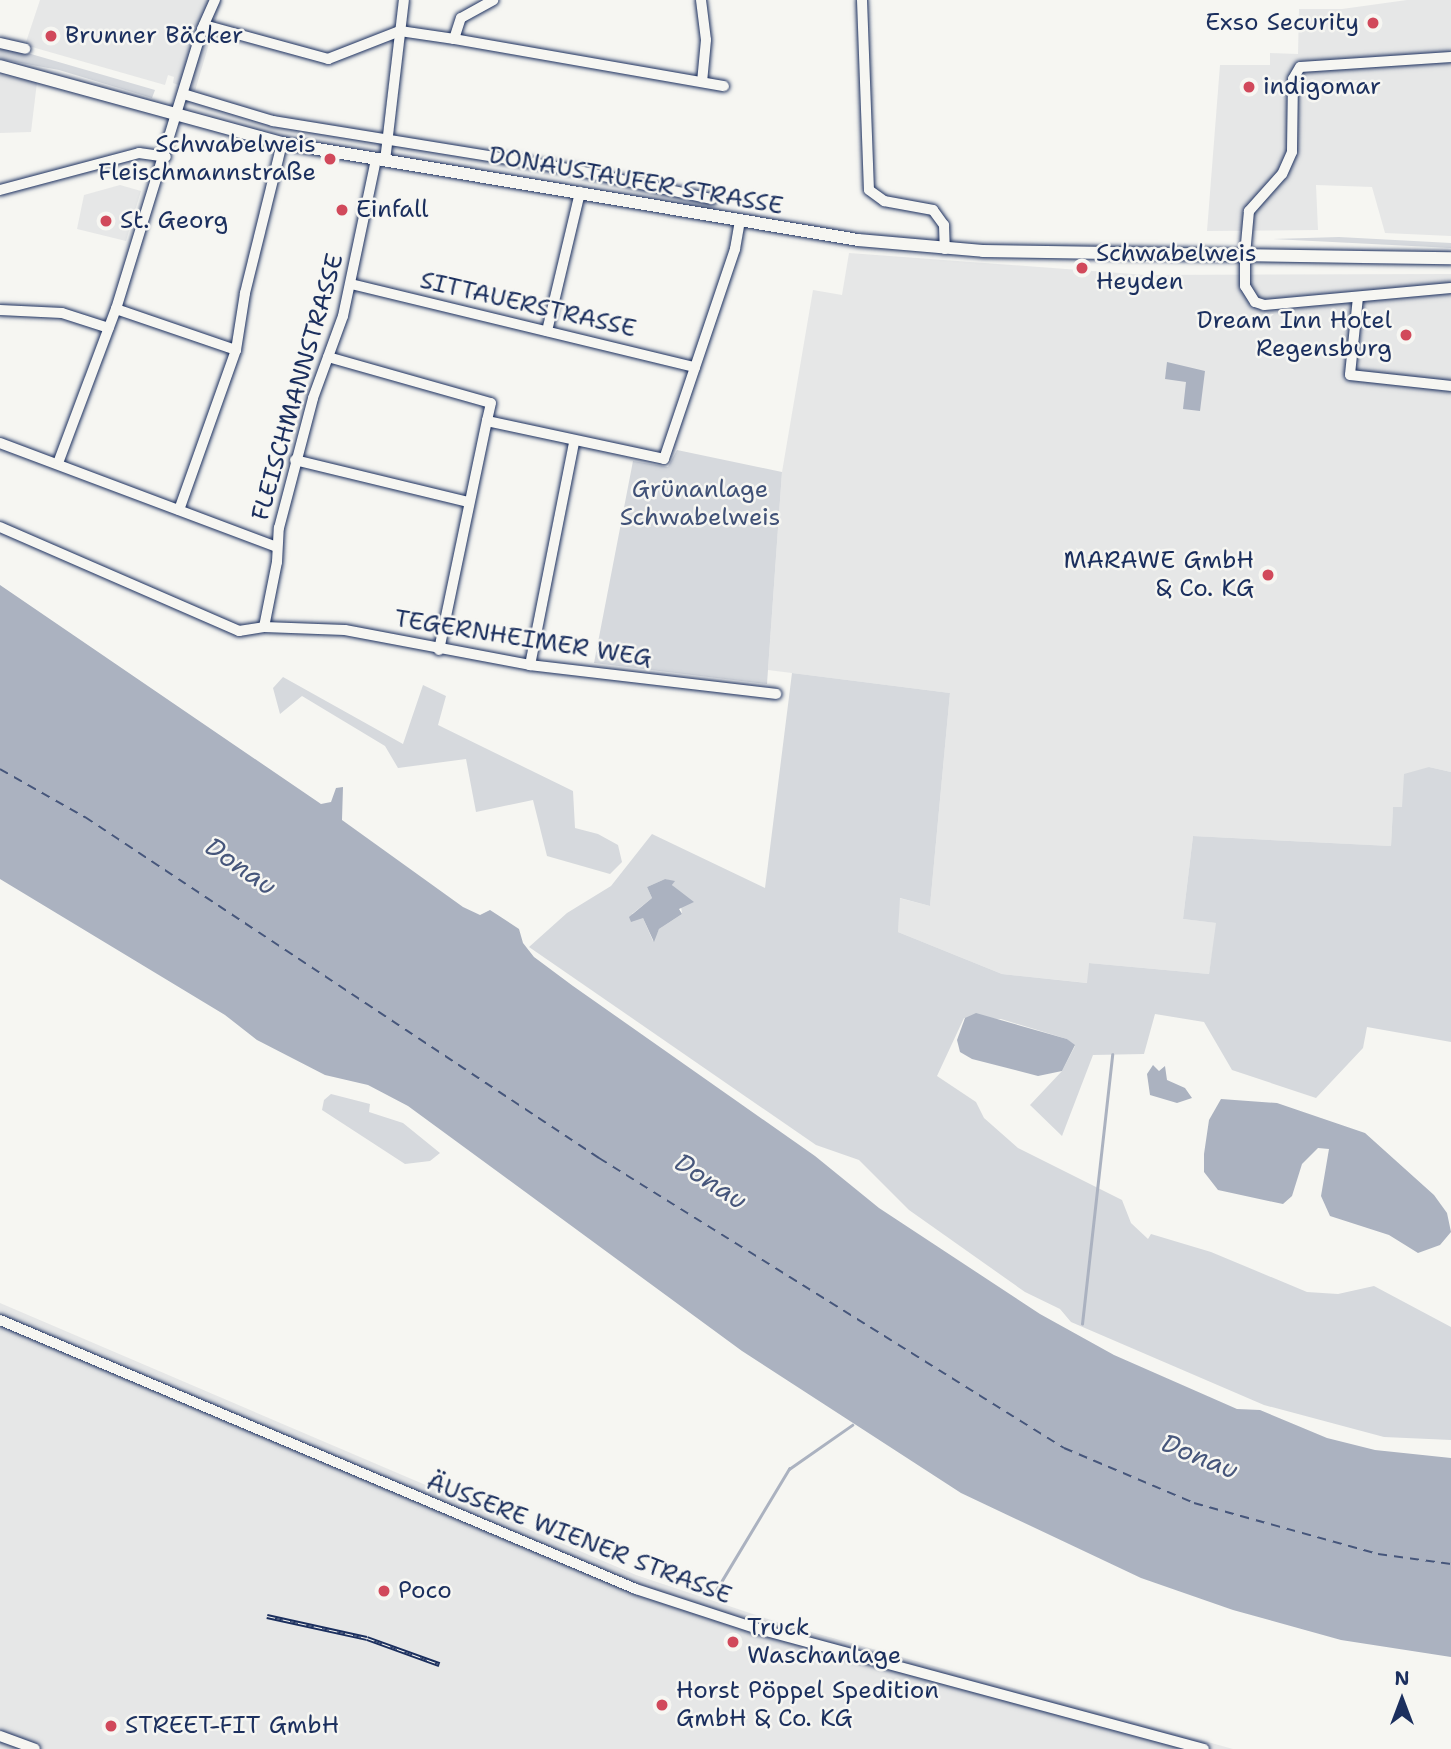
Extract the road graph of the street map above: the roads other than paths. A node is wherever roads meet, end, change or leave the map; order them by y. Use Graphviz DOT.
graph roads {
  1 [pos="215,0"];
  2 [pos="404,0"];
  3 [pos="493,0"];
  4 [pos="702,0"];
  5 [pos="862,0"];
  6 [pos="204,25"];
  7 [pos="400,31"];
  8 [pos="454,40"];
  9 [pos="0,44"];
  10 [pos="24,49"];
  11 [pos="1451,57"];
  12 [pos="0,66"];
  13 [pos="702,82"];
  14 [pos="724,86"];
  15 [pos="183,94"];
  16 [pos="177,116"];
  17 [pos="282,143"];
  18 [pos="388,143"];
  19 [pos="166,157"];
  20 [pos="380,160"];
  21 [pos="0,190"];
  22 [pos="580,192"];
  23 [pos="712,199"];
  24 [pos="740,222"];
  25 [pos="945,249"];
  26 [pos="1245,255"];
  27 [pos="1451,258"];
  28 [pos="351,284"];
  29 [pos="1451,288"];
  30 [pos="1358,298"];
  31 [pos="116,309"];
  32 [pos="0,310"];
  33 [pos="109,328"];
  34 [pos="547,331"];
  35 [pos="236,350"];
  36 [pos="328,358"];
  37 [pos="695,366"];
  38 [pos="1451,386"];
  39 [pos="487,421"];
  40 [pos="0,443"];
  41 [pos="574,443"];
  42 [pos="295,460"];
  43 [pos="58,463"];
  44 [pos="469,502"];
  45 [pos="180,510"];
  46 [pos="0,527"];
  47 [pos="277,547"];
  48 [pos="264,627"];
  49 [pos="439,650"];
  50 [pos="530,665"];
  51 [pos="776,694"];
  52 [pos="0,1320"];
  53 [pos="0,1736"];
  54 [pos="35,1749"];
  55 [pos="1204,1749"];
  1 -- 6 [label="street"];
  2 -- 7 [label="street, FLEISCHMANNSTRASSE"];
  3 -- 8 [label="street"];
  4 -- 13 [label="street"];
  5 -- 25 [label="street"];
  6 -- 7 [label="street"];
  6 -- 15 [label="street"];
  7 -- 8 [label="street"];
  7 -- 18 [label="street, FLEISCHMANNSTRASSE"];
  8 -- 13 [label="street"];
  9 -- 10 [label="street"];
  11 -- 26 [label="street"];
  12 -- 16 [label="main road, DONAUSTAUFER STRASSE"];
  13 -- 14 [label="street"];
  15 -- 16 [label="street"];
  15 -- 18 [label="street, DONAUSTAUFER STRASSE"];
  16 -- 17 [label="main road, DONAUSTAUFER STRASSE"];
  16 -- 19 [label="street"];
  17 -- 20 [label="main road, DONAUSTAUFER STRASSE"];
  17 -- 35 [label="street"];
  18 -- 20 [label="street, FLEISCHMANNSTRASSE"];
  18 -- 23 [label="street, DONAUSTAUFER STRASSE"];
  19 -- 21 [label="street"];
  19 -- 31 [label="street"];
  20 -- 22 [label="main road, DONAUSTAUFER STRASSE"];
  20 -- 28 [label="street, FLEISCHMANNSTRASSE"];
  22 -- 24 [label="main road, DONAUSTAUFER STRASSE"];
  22 -- 34 [label="street"];
  24 -- 25 [label="main road, DONAUSTAUFER STRASSE"];
  24 -- 37 [label="street"];
  25 -- 26 [label="main road, DONAUSTAUFER STRASSE"];
  26 -- 27 [label="main road, DONAUSTAUFER STRASSE"];
  26 -- 30 [label="street"];
  28 -- 34 [label="street, SITTAUERSTRASSE"];
  28 -- 36 [label="street, FLEISCHMANNSTRASSE"];
  29 -- 30 [label="street"];
  30 -- 38 [label="street"];
  31 -- 33 [label="street"];
  31 -- 35 [label="street"];
  32 -- 33 [label="street"];
  33 -- 43 [label="street"];
  34 -- 37 [label="street, SITTAUERSTRASSE"];
  35 -- 45 [label="street"];
  36 -- 39 [label="street"];
  36 -- 42 [label="street, FLEISCHMANNSTRASSE"];
  37 -- 41 [label="street"];
  39 -- 41 [label="street"];
  39 -- 44 [label="street"];
  40 -- 43 [label="street"];
  41 -- 50 [label="street"];
  42 -- 44 [label="street"];
  42 -- 47 [label="street, FLEISCHMANNSTRASSE"];
  43 -- 45 [label="street"];
  44 -- 49 [label="street"];
  45 -- 47 [label="street"];
  46 -- 48 [label="street, TEGERNHEIMER WEG"];
  47 -- 48 [label="street, FLEISCHMANNSTRASSE"];
  48 -- 49 [label="street, TEGERNHEIMER WEG"];
  49 -- 50 [label="street, TEGERNHEIMER WEG"];
  50 -- 51 [label="street, TEGERNHEIMER WEG"];
  52 -- 55 [label="street, ÄUSSERE WIENER STRASSE"];
  53 -- 54 [label="street"];
}
